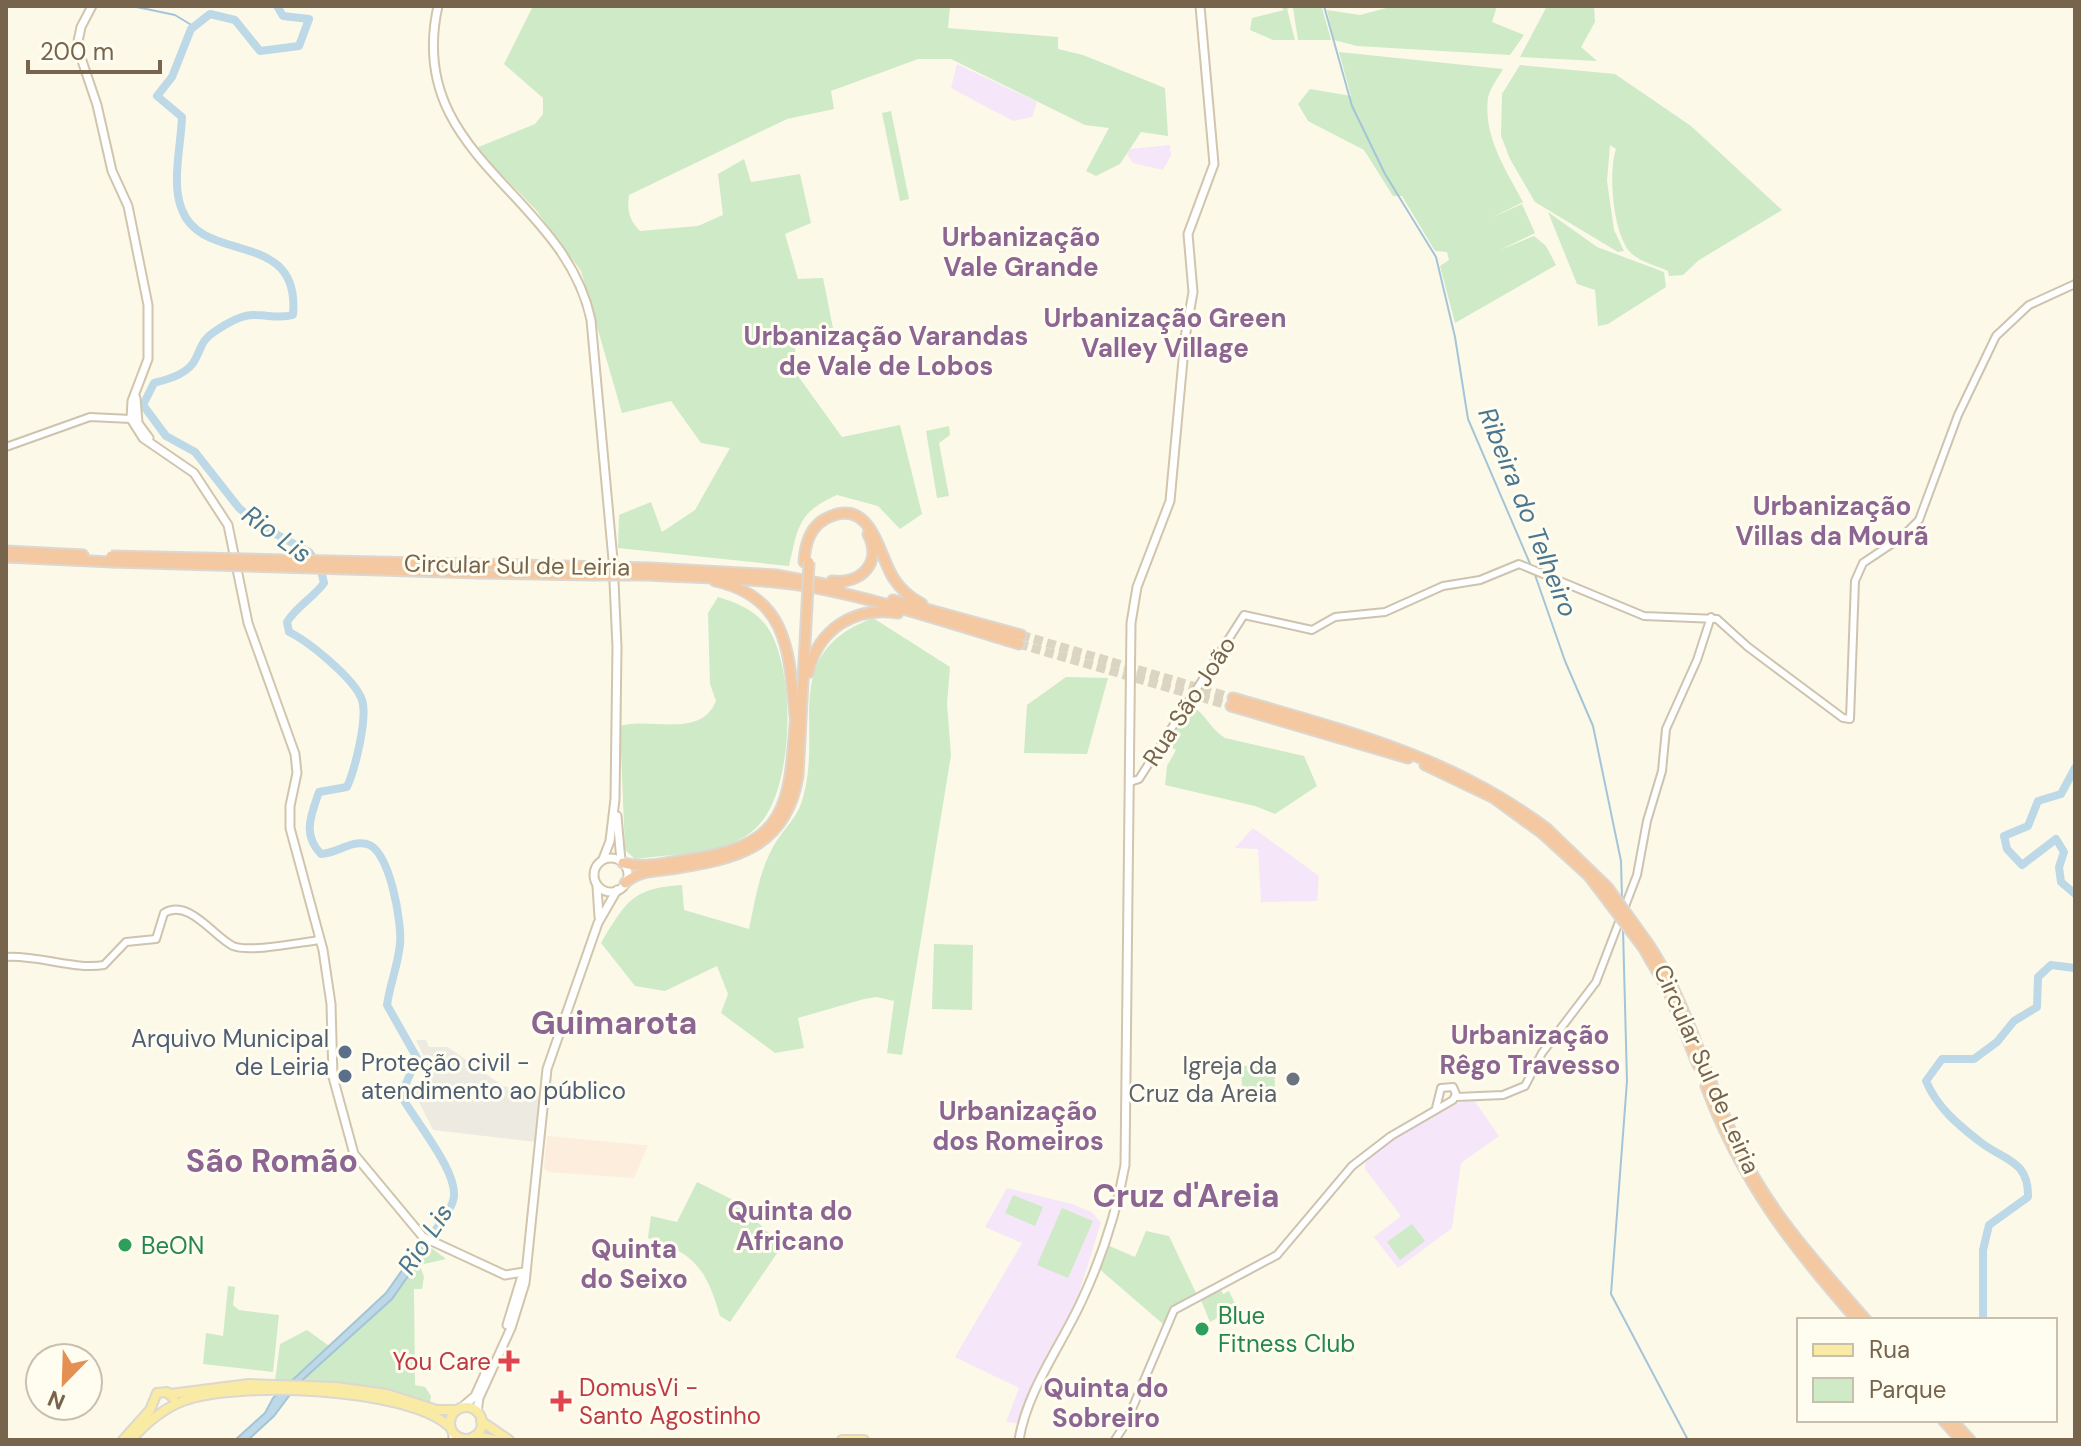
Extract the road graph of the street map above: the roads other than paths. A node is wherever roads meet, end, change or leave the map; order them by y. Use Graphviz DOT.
graph roads {
  1 [pos="92,6"];
  2 [pos="438,6"];
  3 [pos="1200,6"];
  4 [pos="2075,284"];
  5 [pos="134,419"];
  6 [pos="6,447"];
  7 [pos="6,551"];
  8 [pos="6,557"];
  9 [pos="111,559"];
  10 [pos="806,562"];
  11 [pos="649,572"];
  12 [pos="688,577"];
  13 [pos="814,581"];
  14 [pos="805,605"];
  15 [pos="928,617"];
  16 [pos="955,617"];
  17 [pos="1711,617"];
  18 [pos="803,692"];
  19 [pos="1232,702"];
  20 [pos="795,723"];
  21 [pos="1130,782"];
  22 [pos="615,799"];
  23 [pos="603,859"];
  24 [pos="622,862"];
  25 [pos="596,883"];
  26 [pos="625,883"];
  27 [pos="617,890"];
  28 [pos="598,923"];
  29 [pos="320,940"];
  30 [pos="6,957"];
  31 [pos="1456,1094"];
  32 [pos="1443,1099"];
  33 [pos="525,1269"];
  34 [pos="509,1275"];
  35 [pos="519,1283"];
  36 [pos="518,1299"];
  37 [pos="1850,1308"];
  38 [pos="1856,1318"];
  39 [pos="1863,1318"];
  40 [pos="276,1388"];
  41 [pos="314,1389"];
  42 [pos="170,1394"];
  43 [pos="152,1404"];
  44 [pos="173,1406"];
  45 [pos="459,1409"];
  46 [pos="159,1412"];
  47 [pos="479,1417"];
  48 [pos="1945,1422"];
  49 [pos="1954,1422"];
  50 [pos="452,1433"];
  51 [pos="469,1438"];
  52 [pos="123,1440"];
  53 [pos="131,1440"];
  54 [pos="495,1440"];
  55 [pos="509,1440"];
  56 [pos="842,1440"];
  57 [pos="864,1440"];
  58 [pos="1019,1440"];
  59 [pos="1115,1440"];
  60 [pos="1961,1440"];
  61 [pos="1970,1440"];
  1 -- 5 [label="main road"];
  2 -- 22 [label="main road"];
  3 -- 21 [label="main road"];
  4 -- 17 [label="street"];
  5 -- 6 [label="street"];
  5 -- 29 [label="main road"];
  7 -- 9 [label="highway, Circular Sul de Leiria"];
  8 -- 9 [label="highway, Circular Sul de Leiria"];
  9 -- 11 [label="highway, Circular Sul de Leiria, bridge"];
  10 -- 13 [label="highway"];
  10 -- 14 [label="highway, bridge"];
  10 -- 16 [label="highway"];
  11 -- 12 [label="highway, Circular Sul de Leiria"];
  11 -- 13 [label="highway, Circular Sul de Leiria"];
  12 -- 15 [label="highway, Circular Sul de Leiria"];
  12 -- 20 [label="highway"];
  13 -- 16 [label="highway, Circular Sul de Leiria"];
  14 -- 18 [label="highway"];
  14 -- 20 [label="highway"];
  15 -- 16 [label="highway, Circular Sul de Leiria"];
  15 -- 18 [label="highway"];
  17 -- 21 [label="street, Rua São João"];
  17 -- 31 [label="street"];
  18 -- 26 [label="highway"];
  19 -- 37 [label="highway, Circular Sul de Leiria, bridge"];
  20 -- 24 [label="highway"];
  21 -- 58 [label="main road"];
  22 -- 23 [label="main road"];
  22 -- 24 [label="main road"];
  23 -- 24 [label="main road"];
  23 -- 25 [label="main road"];
  24 -- 26 [label="main road"];
  25 -- 27 [label="main road"];
  25 -- 28 [label="main road"];
  26 -- 27 [label="main road"];
  27 -- 28 [label="main road"];
  28 -- 33 [label="main road"];
  29 -- 30 [label="street"];
  29 -- 34 [label="main road"];
  31 -- 32 [label="street"];
  31 -- 32 [label="street"];
  32 -- 59 [label="street"];
  33 -- 34 [label="main road"];
  33 -- 35 [label="main road"];
  33 -- 36 [label="main road"];
  34 -- 35 [label="main road"];
  34 -- 36 [label="main road"];
  35 -- 36 [label="main road"];
  36 -- 45 [label="main road"];
  36 -- 47 [label="main road"];
  37 -- 38 [label="highway, Circular Sul de Leiria"];
  37 -- 39 [label="highway, Circular Sul de Leiria"];
  40 -- 41 [label="main road"];
  40 -- 42 [label="main road"];
  40 -- 44 [label="main road"];
  41 -- 45 [label="main road"];
  41 -- 50 [label="main road"];
  42 -- 43 [label="main road"];
  42 -- 44 [label="main road"];
  43 -- 46 [label="main road"];
  43 -- 52 [label="main road"];
  44 -- 46 [label="main road"];
  45 -- 47 [label="main road"];
  45 -- 50 [label="main road"];
  46 -- 53 [label="main road"];
  47 -- 51 [label="main road"];
  47 -- 55 [label="main road"];
  48 -- 60 [label="highway"];
  49 -- 61 [label="highway"];
  50 -- 51 [label="main road"];
  51 -- 54 [label="main road"];
  56 -- 57 [label="main road"];
}
